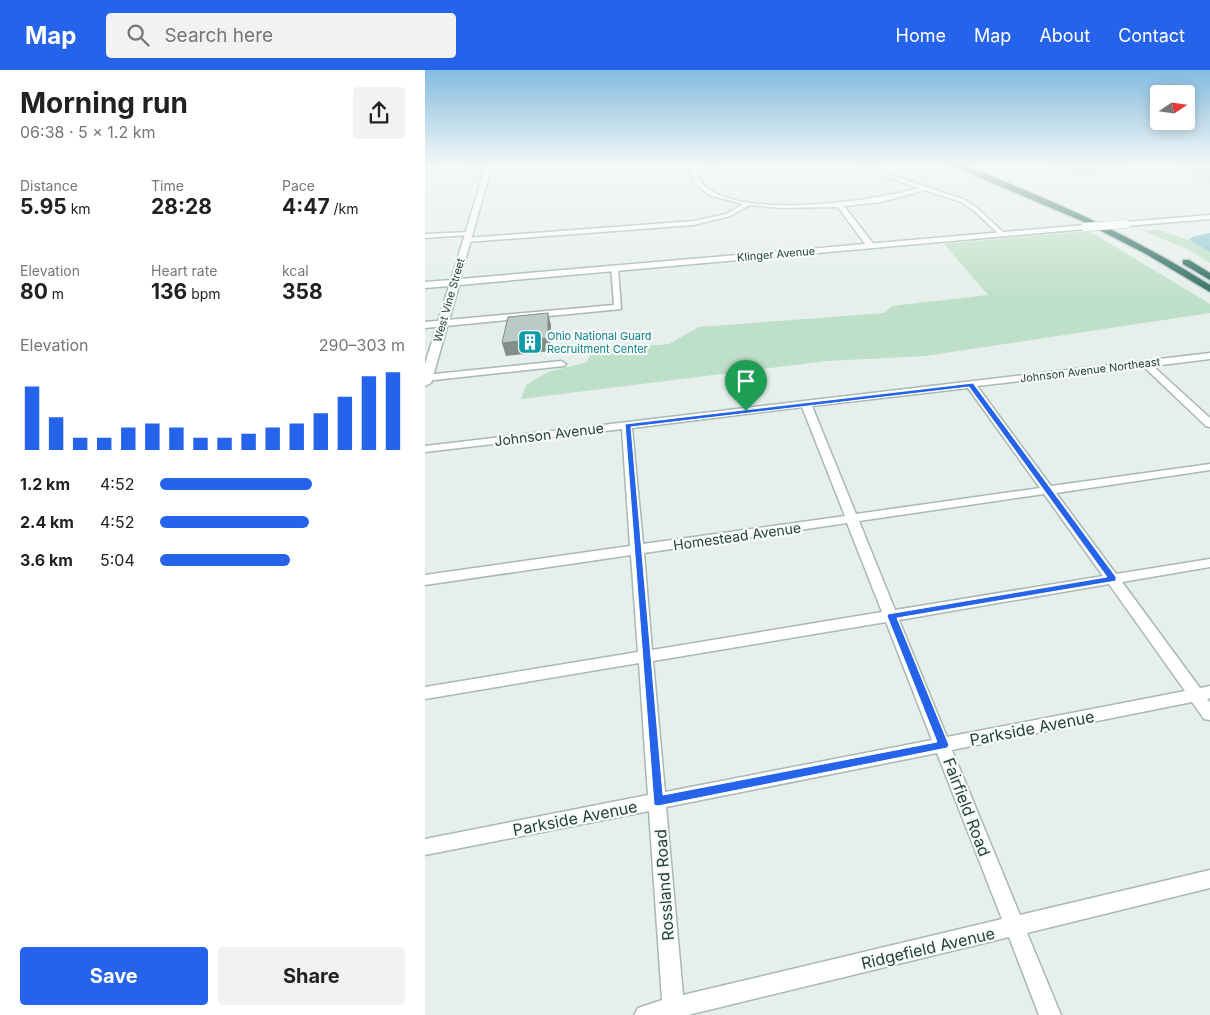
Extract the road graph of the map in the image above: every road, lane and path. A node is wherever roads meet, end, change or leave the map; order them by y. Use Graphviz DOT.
graph roads {
  1 [pos="476,209"];
  2 [pos="739,209"];
  3 [pos="844,209"];
  4 [pos="975,209"];
  5 [pos="1065,209"];
  6 [pos="1082,209"];
  7 [pos="1210,217"];
  8 [pos="1003,235"];
  9 [pos="425,236"];
  10 [pos="467,240"];
  11 [pos="1151,243"];
  12 [pos="871,246"];
  13 [pos="1176,257"];
  14 [pos="615,268"];
  15 [pos="1210,277"];
  16 [pos="455,282"];
  17 [pos="425,285"];
  18 [pos="1210,289"];
  19 [pos="443,324"];
  20 [pos="425,325"];
  21 [pos="1210,356"];
  22 [pos="1145,363"];
  23 [pos="561,364"];
  24 [pos="425,380"];
  25 [pos="971,384"];
  26 [pos="806,404"];
  27 [pos="1210,424"];
  28 [pos="627,425"];
  29 [pos="425,449"];
  30 [pos="1210,467"];
  31 [pos="1048,490"];
  32 [pos="853,519"];
  33 [pos="637,550"];
  34 [pos="1210,563"];
  35 [pos="1113,579"];
  36 [pos="425,580"];
  37 [pos="892,616"];
  38 [pos="646,657"];
  39 [pos="425,693"];
  40 [pos="1203,693"];
  41 [pos="1210,714"];
  42 [pos="943,745"];
  43 [pos="658,801"];
  44 [pos="425,847"];
  45 [pos="1210,879"];
  46 [pos="1014,927"];
  47 [pos="674,1012"];
  48 [pos="645,1015"];
  49 [pos="1050,1015"];
  1 -- 10 [label="street, West Vine Street"];
  2 -- 10 [label="street"];
  3 -- 12 [label="street"];
  4 -- 8 [label="street"];
  5 -- 18 [label="highway"];
  6 -- 11 [label="highway"];
  7 -- 8 [label="street, Klinger Avenue, bridge"];
  8 -- 12 [label="street, Klinger Avenue"];
  9 -- 10 [label="street"];
  10 -- 16 [label="street, West Vine Street"];
  12 -- 14 [label="street, Klinger Avenue"];
  13 -- 15 [label="highway"];
  14 -- 16 [label="street, Klinger Avenue"];
  14 -- 19 [label="street"];
  16 -- 17 [label="street, Klinger Avenue"];
  16 -- 19 [label="street, West Vine Street"];
  19 -- 20 [label="street"];
  19 -- 24 [label="street, West Vine Street"];
  21 -- 22 [label="street, Johnson Avenue Northeast"];
  22 -- 25 [label="street, Johnson Avenue Northeast"];
  22 -- 27 [label="street"];
  23 -- 24 [label="street"];
  25 -- 26 [label="street, Johnson Avenue"];
  25 -- 31 [label="street"];
  26 -- 28 [label="street, Johnson Avenue"];
  26 -- 32 [label="street, Fairfield Road"];
  28 -- 29 [label="street, Johnson Avenue"];
  28 -- 33 [label="street, Rossland Road"];
  30 -- 31 [label="street, Homestead Avenue"];
  31 -- 32 [label="street, Homestead Avenue"];
  31 -- 35 [label="street"];
  32 -- 33 [label="street, Homestead Avenue"];
  32 -- 37 [label="street, Fairfield Road"];
  33 -- 36 [label="street, Homestead Avenue"];
  33 -- 38 [label="street, Rossland Road"];
  34 -- 35 [label="street"];
  35 -- 37 [label="street"];
  35 -- 40 [label="street"];
  37 -- 38 [label="street"];
  37 -- 42 [label="street, Fairfield Road"];
  38 -- 39 [label="street"];
  38 -- 43 [label="street, Rossland Road"];
  40 -- 41 [label="street"];
  40 -- 42 [label="street, Parkside Avenue"];
  42 -- 43 [label="street, Parkside Avenue"];
  42 -- 46 [label="street, Fairfield Road"];
  43 -- 44 [label="street, Parkside Avenue"];
  43 -- 47 [label="street, Rossland Road"];
  45 -- 46 [label="street, Ridgefield Avenue"];
  46 -- 47 [label="street, Ridgefield Avenue"];
  46 -- 49 [label="street, Fairfield Road"];
  47 -- 48 [label="street, Ridgefield Avenue"];
}
